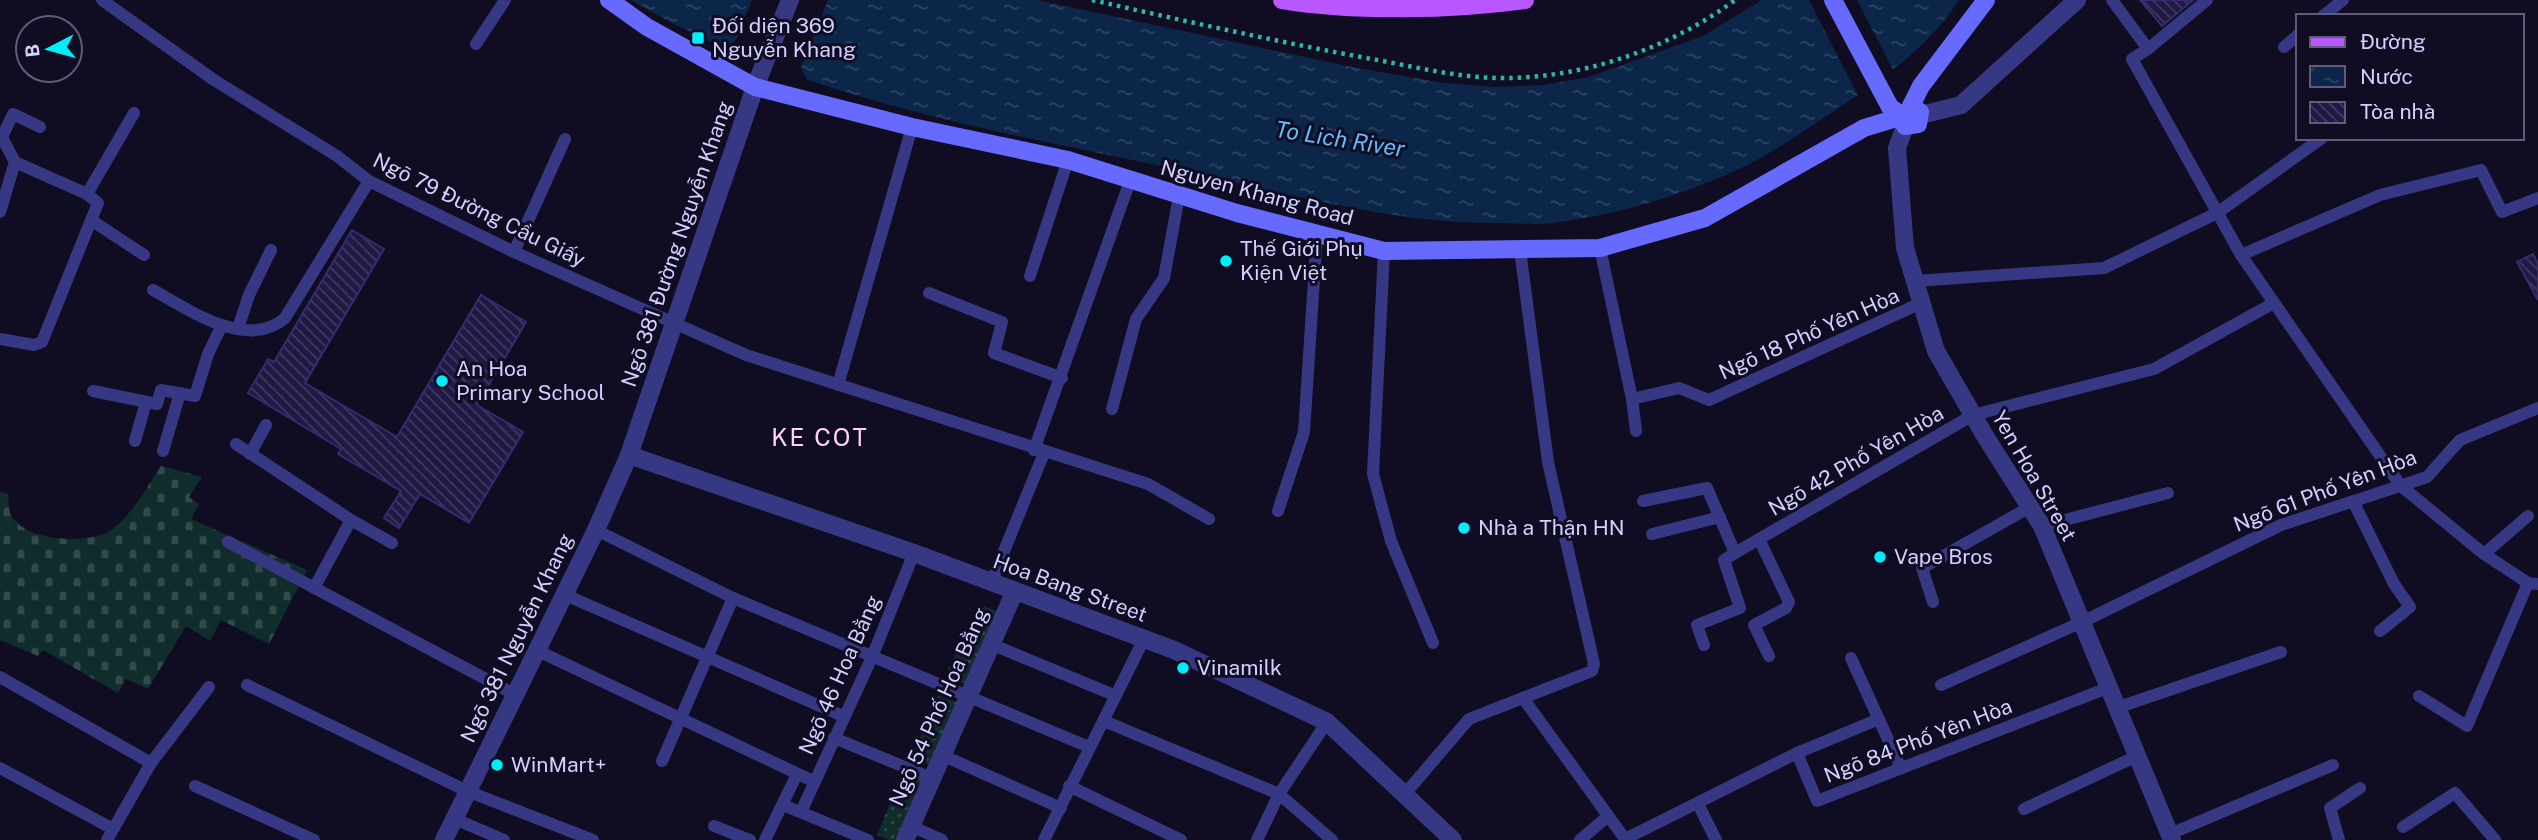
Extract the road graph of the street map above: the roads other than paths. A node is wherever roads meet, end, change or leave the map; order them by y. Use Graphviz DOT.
graph roads {
  1 [pos="102,0"];
  2 [pos="505,0"];
  3 [pos="609,0"];
  4 [pos="790,0"];
  5 [pos="1282,0"];
  6 [pos="1525,0"];
  7 [pos="1833,0"];
  8 [pos="1986,0"];
  9 [pos="2077,0"];
  10 [pos="2112,0"];
  11 [pos="2207,0"];
  12 [pos="2343,0"];
  13 [pos="2326,14"];
  14 [pos="2296,37"];
  15 [pos="476,44"];
  16 [pos="2284,47"];
  17 [pos="2148,49"];
  18 [pos="755,87"];
  19 [pos="134,113"];
  20 [pos="1907,116"];
  21 [pos="40,127"];
  22 [pos="912,127"];
  23 [pos="1,135"];
  24 [pos="565,139"];
  25 [pos="2319,140"];
  26 [pos="1068,160"];
  27 [pos="15,162"];
  28 [pos="369,181"];
  29 [pos="1130,181"];
  30 [pos="87,194"];
  31 [pos="1179,195"];
  32 [pos="2538,198"];
  33 [pos="0,212"];
  34 [pos="2217,213"];
  35 [pos="91,220"];
  36 [pos="1318,234"];
  37 [pos="1600,248"];
  38 [pos="271,250"];
  39 [pos="1521,250"];
  40 [pos="1384,251"];
  41 [pos="514,252"];
  42 [pos="144,255"];
  43 [pos="2241,255"];
  44 [pos="1030,276"];
  45 [pos="1914,281"];
  46 [pos="153,290"];
  47 [pos="929,293"];
  48 [pos="1921,303"];
  49 [pos="2272,304"];
  50 [pos="673,322"];
  51 [pos="222,325"];
  52 [pos="238,328"];
  53 [pos="0,339"];
  54 [pos="1062,378"];
  55 [pos="838,385"];
  56 [pos="93,391"];
  57 [pos="180,393"];
  58 [pos="1632,399"];
  59 [pos="146,402"];
  60 [pos="2538,408"];
  61 [pos="1112,409"];
  62 [pos="1973,415"];
  63 [pos="266,425"];
  64 [pos="1636,431"];
  65 [pos="135,441"];
  66 [pos="236,444"];
  67 [pos="163,451"];
  68 [pos="1039,451"];
  69 [pos="250,454"];
  70 [pos="629,455"];
  71 [pos="2401,485"];
  72 [pos="1710,493"];
  73 [pos="2168,493"];
  74 [pos="1643,501"];
  75 [pos="2353,501"];
  76 [pos="1666,502"];
  77 [pos="2030,507"];
  78 [pos="1278,511"];
  79 [pos="2528,516"];
  80 [pos="1720,517"];
  81 [pos="1209,519"];
  82 [pos="351,520"];
  83 [pos="2042,526"];
  84 [pos="596,530"];
  85 [pos="1652,534"];
  86 [pos="1759,539"];
  87 [pos="228,542"];
  88 [pos="392,543"];
  89 [pos="914,552"];
  90 [pos="1735,553"];
  91 [pos="2484,554"];
  92 [pos="991,583"];
  93 [pos="2533,583"];
  94 [pos="314,588"];
  95 [pos="1014,593"];
  96 [pos="563,594"];
  97 [pos="733,598"];
  98 [pos="1933,602"];
  99 [pos="2082,622"];
  100 [pos="2380,631"];
  101 [pos="1144,639"];
  102 [pos="1433,643"];
  103 [pos="993,645"];
  104 [pos="1704,645"];
  105 [pos="538,651"];
  106 [pos="2281,652"];
  107 [pos="1769,656"];
  108 [pos="872,657"];
  109 [pos="707,658"];
  110 [pos="1851,658"];
  111 [pos="0,677"];
  112 [pos="247,685"];
  113 [pos="1941,685"];
  114 [pos="209,687"];
  115 [pos="2110,687"];
  116 [pos="514,694"];
  117 [pos="1114,695"];
  118 [pos="2419,696"];
  119 [pos="968,698"];
  120 [pos="1523,698"];
  121 [pos="2119,707"];
  122 [pos="843,716"];
  123 [pos="1879,719"];
  124 [pos="682,720"];
  125 [pos="1104,721"];
  126 [pos="1327,722"];
  127 [pos="834,738"];
  128 [pos="1089,747"];
  129 [pos="1797,753"];
  130 [pos="2139,755"];
  131 [pos="944,756"];
  132 [pos="662,761"];
  133 [pos="151,763"];
  134 [pos="2333,765"];
  135 [pos="0,768"];
  136 [pos="1901,768"];
  137 [pos="797,774"];
  138 [pos="934,779"];
  139 [pos="813,781"];
  140 [pos="195,786"];
  141 [pos="1069,786"];
  142 [pos="2360,788"];
  143 [pos="467,791"];
  144 [pos="1279,794"];
  145 [pos="1404,795"];
  146 [pos="1698,804"];
  147 [pos="783,805"];
  148 [pos="1060,808"];
  149 [pos="2024,809"];
  150 [pos="801,812"];
  151 [pos="1606,817"];
  152 [pos="455,819"];
  153 [pos="714,826"];
  154 [pos="2403,827"];
  155 [pos="908,833"];
  156 [pos="110,834"];
  157 [pos="2171,837"];
  158 [pos="314,840"];
  159 [pos="444,840"];
  160 [pos="504,840"];
  161 [pos="593,840"];
  162 [pos="750,840"];
  163 [pos="765,840"];
  164 [pos="869,840"];
  165 [pos="942,840"];
  166 [pos="1044,840"];
  167 [pos="1181,840"];
  168 [pos="1257,840"];
  169 [pos="1332,840"];
  170 [pos="1453,840"];
  171 [pos="1580,840"];
  172 [pos="1716,840"];
  173 [pos="2339,840"];
  174 [pos="2495,840"];
  1 -- 28 [label="lane, Ngõ 79 Đường Cầu Giấy"];
  2 -- 15 [label="lane"];
  3 -- 18 [label="main road, Nguyen Khang Road"];
  4 -- 18 [label="street, Ngõ 381 Đường Nguyễn Khang"];
  5 -- 6 [label="main road"];
  7 -- 20 [label="main road"];
  8 -- 20 [label="main road"];
  9 -- 20 [label="street"];
  10 -- 17 [label="lane"];
  11 -- 17 [label="lane"];
  12 -- 13 [label="lane"];
  14 -- 16 [label="lane"];
  17 -- 34 [label="lane"];
  18 -- 22 [label="main road, Nguyen Khang Road"];
  18 -- 50 [label="street, Ngõ 381 Đường Nguyễn Khang"];
  19 -- 30 [label="lane"];
  20 -- 37 [label="main road, Nguyen Khang Road"];
  20 -- 45 [label="street, Yen Hoa Street"];
  21 -- 23 [label="lane"];
  22 -- 26 [label="main road, Nguyen Khang Road"];
  22 -- 55 [label="lane"];
  23 -- 27 [label="lane"];
  24 -- 41 [label="lane"];
  25 -- 34 [label="lane"];
  26 -- 29 [label="main road, Nguyen Khang Road"];
  26 -- 44 [label="lane"];
  27 -- 30 [label="lane"];
  27 -- 33 [label="lane"];
  28 -- 41 [label="lane, Ngõ 79 Đường Cầu Giấy"];
  28 -- 52 [label="lane"];
  29 -- 31 [label="main road, Nguyen Khang Road"];
  29 -- 54 [label="lane"];
  30 -- 35 [label="lane"];
  31 -- 36 [label="main road, Nguyen Khang Road"];
  31 -- 61 [label="lane"];
  32 -- 43 [label="lane"];
  34 -- 43 [label="lane"];
  34 -- 45 [label="lane"];
  35 -- 42 [label="lane"];
  35 -- 53 [label="lane"];
  36 -- 40 [label="main road, Nguyen Khang Road"];
  36 -- 78 [label="lane"];
  37 -- 39 [label="main road, Nguyen Khang Road"];
  37 -- 58 [label="lane"];
  38 -- 52 [label="lane"];
  39 -- 40 [label="main road, Nguyen Khang Road"];
  39 -- 120 [label="lane"];
  40 -- 102 [label="lane"];
  41 -- 50 [label="lane, Ngõ 79 Đường Cầu Giấy"];
  43 -- 49 [label="lane"];
  45 -- 48 [label="street, Yen Hoa Street"];
  46 -- 51 [label="lane"];
  47 -- 54 [label="lane"];
  48 -- 58 [label="lane, Ngõ 18 Phố Yên Hòa"];
  48 -- 62 [label="street, Yen Hoa Street"];
  49 -- 62 [label="lane, Ngõ 42 Phố Yên Hòa"];
  49 -- 71 [label="lane"];
  50 -- 55 [label="lane, Ngõ 79 Đường Cầu Giấy"];
  50 -- 70 [label="street, Ngõ 381 Đường Nguyễn Khang"];
  51 -- 52 [label="lane"];
  51 -- 57 [label="lane"];
  54 -- 68 [label="lane"];
  55 -- 68 [label="lane, Ngõ 79 Đường Cầu Giấy"];
  56 -- 59 [label="lane"];
  57 -- 59 [label="lane"];
  57 -- 67 [label="lane"];
  58 -- 64 [label="lane"];
  59 -- 65 [label="lane"];
  60 -- 71 [label="lane, Ngõ 61 Phố Yên Hòa"];
  62 -- 77 [label="street, Yen Hoa Street"];
  62 -- 86 [label="lane, Ngõ 42 Phố Yên Hòa"];
  63 -- 69 [label="lane"];
  66 -- 69 [label="lane"];
  68 -- 81 [label="lane, Ngõ 79 Đường Cầu Giấy"];
  68 -- 92 [label="lane"];
  69 -- 82 [label="lane"];
  70 -- 84 [label="street, Ngõ 381 Nguyễn Khang"];
  70 -- 89 [label="street, Hoa Bang Street"];
  71 -- 75 [label="lane, Ngõ 61 Phố Yên Hòa"];
  71 -- 91 [label="lane"];
  72 -- 74 [label="lane"];
  72 -- 76 [label="lane"];
  72 -- 80 [label="lane"];
  73 -- 83 [label="lane"];
  75 -- 99 [label="lane, Ngõ 61 Phố Yên Hòa"];
  75 -- 100 [label="lane"];
  77 -- 83 [label="street, Yen Hoa Street"];
  77 -- 98 [label="lane"];
  79 -- 91 [label="lane"];
  80 -- 85 [label="lane"];
  80 -- 90 [label="lane"];
  82 -- 88 [label="lane"];
  82 -- 94 [label="lane"];
  83 -- 99 [label="street, Yen Hoa Street"];
  84 -- 96 [label="street, Ngõ 381 Nguyễn Khang"];
  84 -- 97 [label="lane"];
  86 -- 90 [label="lane, Ngõ 42 Phố Yên Hòa"];
  86 -- 107 [label="lane, Ngõ 42 Phố Yên Hòa"];
  87 -- 94 [label="lane"];
  89 -- 92 [label="street, Hoa Bang Street"];
  89 -- 108 [label="lane, Ngõ 46 Hoa Bằng"];
  90 -- 104 [label="lane"];
  91 -- 93 [label="lane"];
  92 -- 95 [label="street, Hoa Bang Street"];
  93 -- 118 [label="lane"];
  94 -- 116 [label="lane"];
  95 -- 101 [label="street, Hoa Bang Street"];
  95 -- 103 [label="street, Ngõ 54 Phố Hoa Bằng"];
  96 -- 105 [label="street, Ngõ 381 Nguyễn Khang"];
  96 -- 109 [label="lane"];
  97 -- 108 [label="lane"];
  97 -- 109 [label="lane"];
  99 -- 113 [label="lane, Ngõ 61 Phố Yên Hòa"];
  99 -- 115 [label="street, Yen Hoa Street"];
  101 -- 117 [label="lane"];
  101 -- 126 [label="street, Hoa Bang Street"];
  103 -- 117 [label="lane"];
  103 -- 119 [label="street, Ngõ 54 Phố Hoa Bằng"];
  105 -- 116 [label="street, Ngõ 381 Nguyễn Khang"];
  105 -- 124 [label="lane"];
  106 -- 121 [label="lane"];
  108 -- 119 [label="lane"];
  108 -- 122 [label="lane, Ngõ 46 Hoa Bằng"];
  109 -- 122 [label="lane"];
  109 -- 124 [label="lane"];
  110 -- 123 [label="lane"];
  111 -- 133 [label="lane"];
  112 -- 143 [label="lane"];
  114 -- 133 [label="lane"];
  115 -- 121 [label="street, Yen Hoa Street"];
  115 -- 136 [label="lane, Ngõ 84 Phố Yên Hòa"];
  116 -- 143 [label="street, Ngõ 381 Nguyễn Khang"];
  117 -- 125 [label="lane"];
  119 -- 128 [label="lane"];
  119 -- 131 [label="street, Ngõ 54 Phố Hoa Bằng"];
  120 -- 145 [label="lane"];
  120 -- 151 [label="lane, Ngõ 84 Phố Yên Hòa"];
  121 -- 130 [label="street, Yen Hoa Street"];
  122 -- 127 [label="lane, Ngõ 46 Hoa Bằng"];
  123 -- 129 [label="lane"];
  123 -- 136 [label="lane"];
  124 -- 132 [label="lane"];
  124 -- 137 [label="lane"];
  125 -- 128 [label="lane"];
  125 -- 144 [label="lane"];
  126 -- 144 [label="lane"];
  126 -- 145 [label="street, Hoa Bang Street"];
  127 -- 138 [label="lane"];
  127 -- 139 [label="lane, Ngõ 46 Hoa Bằng"];
  128 -- 141 [label="lane"];
  129 -- 136 [label="lane, Ngõ 84 Phố Yên Hòa"];
  129 -- 146 [label="lane, Ngõ 84 Phố Yên Hòa"];
  130 -- 149 [label="lane"];
  130 -- 157 [label="street, Yen Hoa Street"];
  131 -- 138 [label="street, Ngõ 54 Phố Hoa Bằng"];
  131 -- 148 [label="lane"];
  133 -- 156 [label="lane"];
  134 -- 157 [label="lane"];
  135 -- 156 [label="lane"];
  137 -- 139 [label="lane"];
  137 -- 147 [label="lane"];
  138 -- 155 [label="street, Ngõ 54 Phố Hoa Bằng"];
  139 -- 150 [label="lane, Ngõ 46 Hoa Bằng"];
  140 -- 158 [label="lane"];
  141 -- 148 [label="lane"];
  141 -- 167 [label="lane"];
  142 -- 173 [label="lane"];
  143 -- 152 [label="street, Ngõ 381 Nguyễn Khang"];
  143 -- 161 [label="lane"];
  144 -- 168 [label="lane"];
  144 -- 169 [label="lane"];
  145 -- 170 [label="street, Hoa Bang Street"];
  146 -- 151 [label="lane, Ngõ 84 Phố Yên Hòa"];
  146 -- 172 [label="lane"];
  147 -- 150 [label="lane"];
  147 -- 163 [label="lane"];
  148 -- 166 [label="lane"];
  150 -- 164 [label="lane"];
  151 -- 171 [label="lane"];
  152 -- 159 [label="street, Ngõ 381 Nguyễn Khang"];
  152 -- 160 [label="lane"];
  153 -- 162 [label="lane"];
  154 -- 174 [label="lane"];
  155 -- 165 [label="lane"];
}
